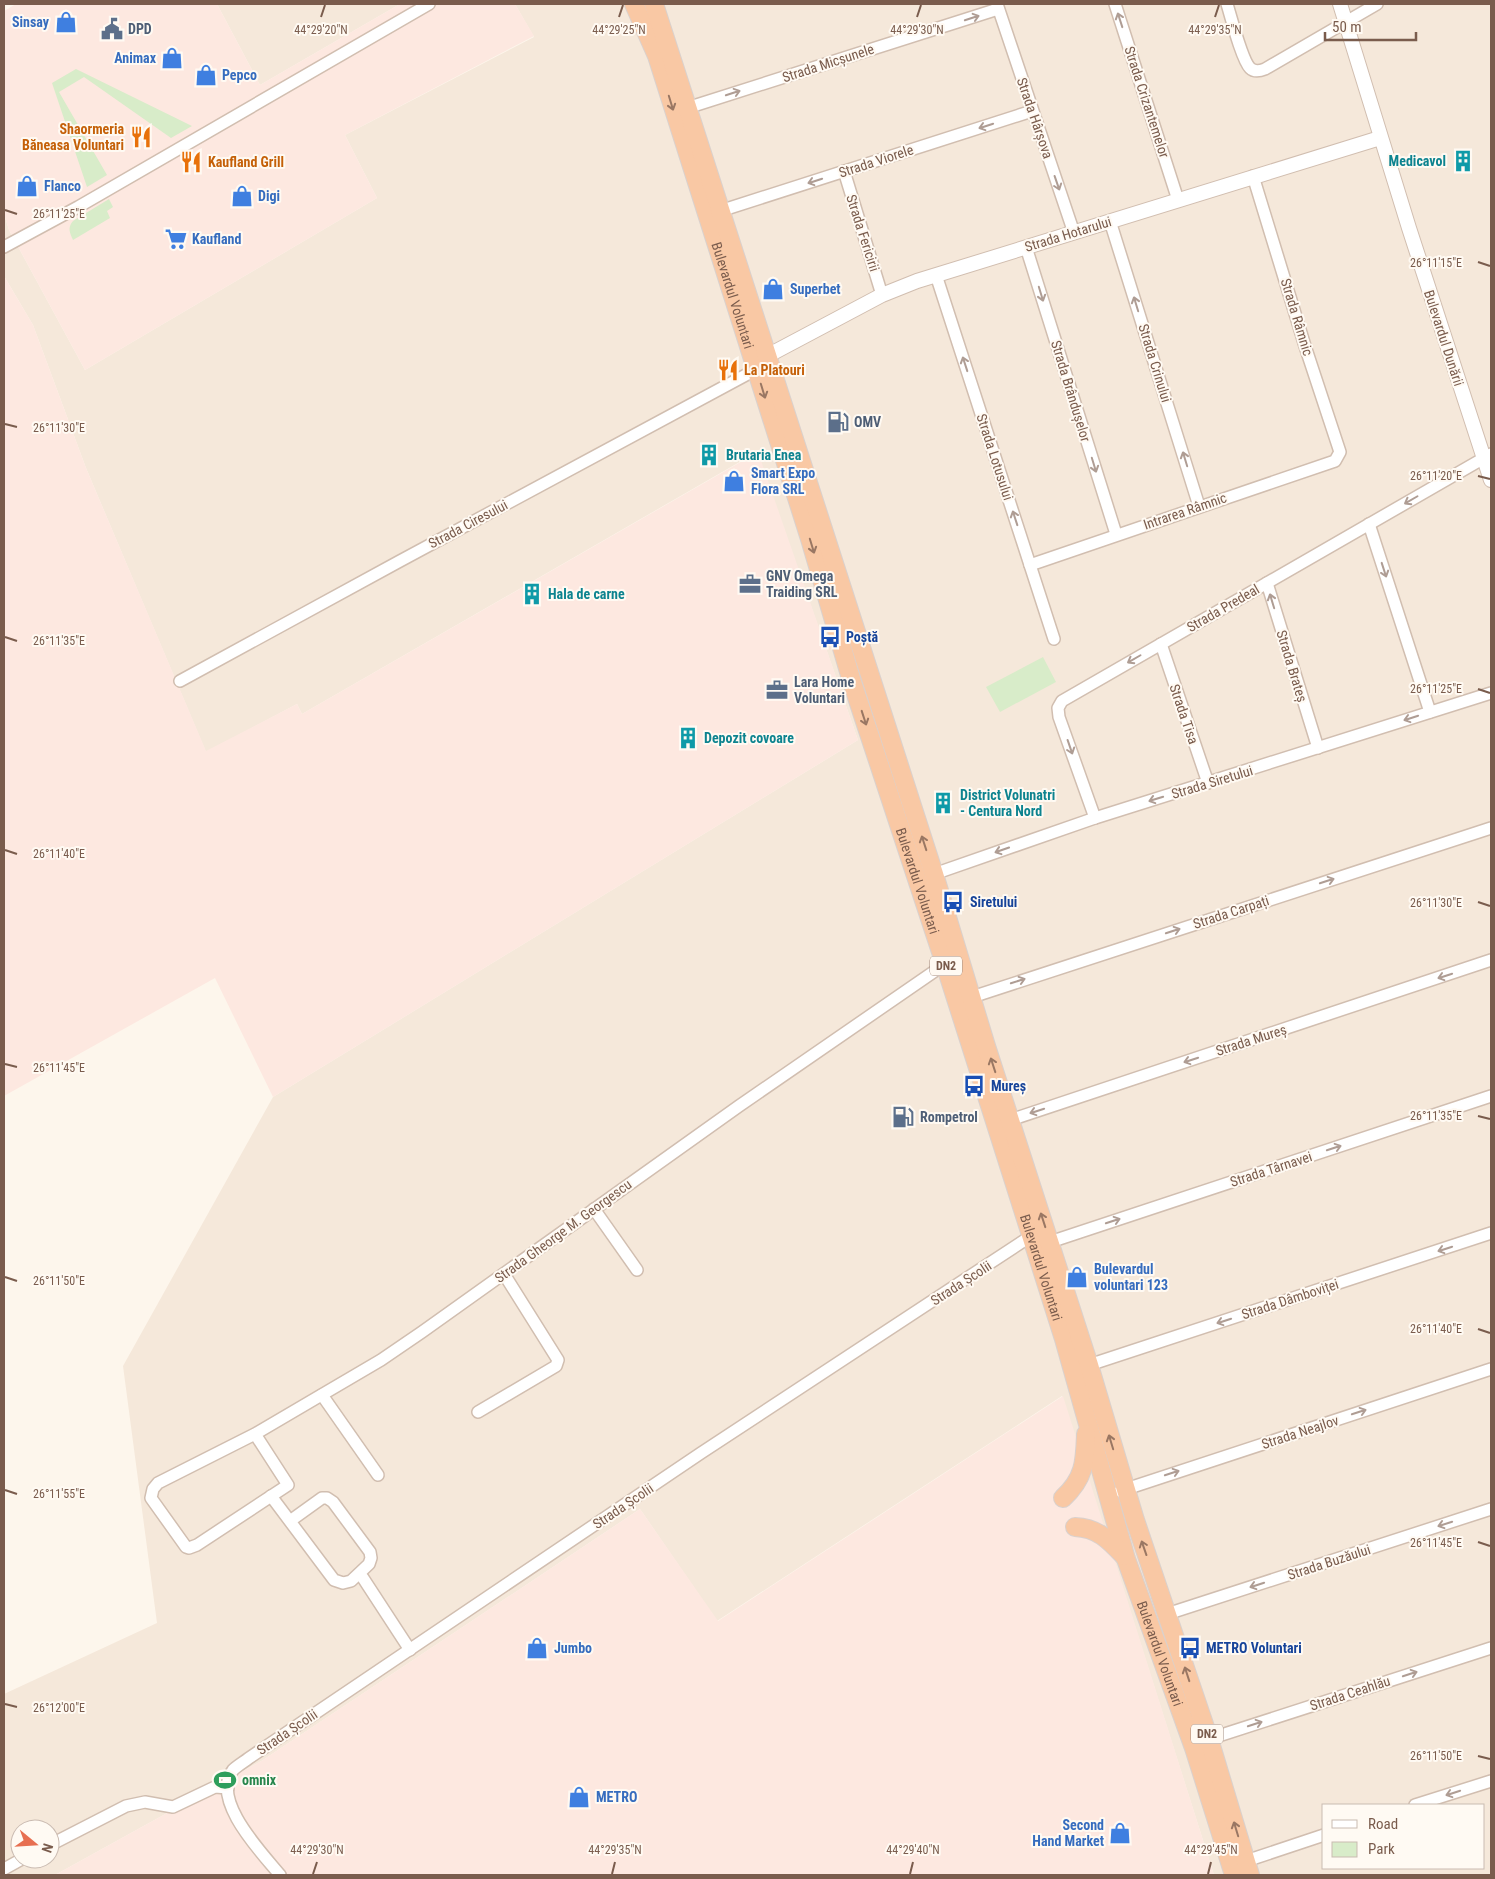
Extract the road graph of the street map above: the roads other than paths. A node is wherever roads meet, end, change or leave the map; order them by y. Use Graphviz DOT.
graph roads {
  1 [pos="429,4"];
  2 [pos="634,4"];
  3 [pos="654,4"];
  4 [pos="1115,4"];
  5 [pos="1227,4"];
  6 [pos="1340,4"];
  7 [pos="1377,4"];
  8 [pos="998,6"];
  9 [pos="1346,23"];
  10 [pos="687,108"];
  11 [pos="1032,111"];
  12 [pos="1380,138"];
  13 [pos="844,171"];
  14 [pos="1253,176"];
  15 [pos="1178,200"];
  16 [pos="720,211"];
  17 [pos="1110,221"];
  18 [pos="1074,232"];
  19 [pos="4,247"];
  20 [pos="1026,247"];
  21 [pos="936,275"];
  22 [pos="882,295"];
  23 [pos="762,363"];
  24 [pos="1488,456"];
  25 [pos="1339,457"];
  26 [pos="1491,480"];
  27 [pos="1199,506"];
  28 [pos="1369,524"];
  29 [pos="1116,534"];
  30 [pos="1030,564"];
  31 [pos="1266,583"];
  32 [pos="1054,639"];
  33 [pos="1161,644"];
  34 [pos="180,682"];
  35 [pos="1491,693"];
  36 [pos="1430,712"];
  37 [pos="1318,748"];
  38 [pos="1208,783"];
  39 [pos="1095,818"];
  40 [pos="1491,828"];
  41 [pos="934,874"];
  42 [pos="1491,960"];
  43 [pos="945,964"];
  44 [pos="972,997"];
  45 [pos="1491,1096"];
  46 [pos="1010,1120"];
  47 [pos="594,1209"];
  48 [pos="1491,1233"];
  49 [pos="1032,1236"];
  50 [pos="1050,1242"];
  51 [pos="637,1270"];
  52 [pos="504,1274"];
  53 [pos="1088,1365"];
  54 [pos="1491,1369"];
  55 [pos="322,1395"];
  56 [pos="478,1412"];
  57 [pos="1086,1421"];
  58 [pos="255,1434"];
  59 [pos="378,1475"];
  60 [pos="1125,1488"];
  61 [pos="1108,1495"];
  62 [pos="271,1496"];
  63 [pos="1063,1498"];
  64 [pos="1491,1508"];
  65 [pos="290,1522"];
  66 [pos="1075,1526"];
  67 [pos="1126,1559"];
  68 [pos="363,1578"];
  69 [pos="1167,1614"];
  70 [pos="1491,1648"];
  71 [pos="410,1650"];
  72 [pos="1209,1739"];
  73 [pos="1491,1781"];
  74 [pos="228,1788"];
  75 [pos="1418,1804"];
  76 [pos="1322,1836"];
  77 [pos="60,1840"];
  78 [pos="1248,1868"];
  79 [pos="280,1875"];
  80 [pos="1234,1875"];
  1 -- 19 [label="street"];
  2 -- 23 [label="highway, Bulevardul Voluntari / DN2, one-way"];
  3 -- 10 [label="highway, Bulevardul Voluntari / DN2"];
  15 -- 4 [label="street, Strada Crizantemelor, one-way"];
  5 -- 9 [label="street"];
  6 -- 9 [label="street, Bulevardul Dunării"];
  7 -- 9 [label="street"];
  10 -- 8 [label="street, Strada Micșunele, one-way"];
  8 -- 11 [label="street, Strada Hârșova"];
  9 -- 12 [label="street, Bulevardul Dunării"];
  10 -- 16 [label="highway, Bulevardul Voluntari / DN2"];
  11 -- 13 [label="street, Strada Viorele, one-way"];
  11 -- 18 [label="street, Strada Hârșova, one-way"];
  12 -- 14 [label="street, Strada Hotarului"];
  12 -- 24 [label="street, Bulevardul Dunării"];
  13 -- 16 [label="street, Strada Viorele, one-way"];
  13 -- 22 [label="street, Strada Fericirii"];
  14 -- 15 [label="street, Strada Hotarului"];
  14 -- 25 [label="street, Strada Râmnic"];
  15 -- 17 [label="street, Strada Hotarului"];
  16 -- 23 [label="highway, Bulevardul Voluntari / DN2"];
  17 -- 18 [label="street, Strada Hotarului"];
  27 -- 17 [label="street, Strada Crinului, one-way"];
  18 -- 20 [label="street, Strada Hotarului"];
  20 -- 21 [label="street, Strada Hotarului"];
  20 -- 29 [label="street, Strada Brândușelor, one-way"];
  21 -- 22 [label="street, Strada Hotarului"];
  30 -- 21 [label="street, Strada Lotusului, one-way"];
  22 -- 23 [label="street, Strada Hotarului"];
  23 -- 34 [label="street, Strada Ciresului"];
  41 -- 23 [label="highway, Bulevardul Voluntari / DN2, one-way"];
  23 -- 43 [label="highway, Bulevardul Voluntari / DN2, one-way"];
  24 -- 26 [label="street, Bulevardul Dunării"];
  24 -- 28 [label="street, Strada Predeal, one-way"];
  25 -- 27 [label="street, Intrarea Râmnic"];
  27 -- 29 [label="street, Intrarea Râmnic"];
  28 -- 31 [label="street, Strada Predeal"];
  28 -- 36 [label="street, one-way"];
  29 -- 30 [label="street, Intrarea Râmnic"];
  30 -- 32 [label="street, Strada Lotusului"];
  31 -- 33 [label="street, Strada Predeal"];
  37 -- 31 [label="street, Strada Brateș, one-way"];
  33 -- 38 [label="street, Strada Tisa"];
  33 -- 39 [label="street, Strada Predeal, one-way"];
  35 -- 36 [label="street, Strada Siretului"];
  36 -- 37 [label="street, Strada Siretului, one-way"];
  37 -- 38 [label="street, Strada Siretului"];
  38 -- 39 [label="street, Strada Siretului, one-way"];
  39 -- 41 [label="street, Strada Siretului, one-way"];
  44 -- 40 [label="street, Strada Carpați, one-way"];
  41 -- 44 [label="highway, Bulevardul Voluntari / DN2"];
  42 -- 46 [label="street, Strada Mureș, one-way"];
  43 -- 47 [label="street, Strada Gheorge M. Georgescu"];
  43 -- 49 [label="highway, Bulevardul Voluntari / DN2"];
  46 -- 44 [label="highway, Bulevardul Voluntari / DN2, one-way"];
  50 -- 45 [label="street, Strada Târnavei, one-way"];
  50 -- 46 [label="highway, Bulevardul Voluntari / DN2, one-way"];
  47 -- 51 [label="street"];
  47 -- 52 [label="street, Strada Gheorge M. Georgescu"];
  48 -- 53 [label="street, Strada Dâmboviței, one-way"];
  49 -- 57 [label="highway, Bulevardul Voluntari / DN2"];
  49 -- 71 [label="street, Strada Școlii"];
  50 -- 53 [label="highway, Bulevardul Voluntari / DN2"];
  52 -- 55 [label="street, Strada Gheorge M. Georgescu"];
  52 -- 56 [label="street"];
  60 -- 53 [label="highway, Bulevardul Voluntari / DN2, one-way"];
  60 -- 54 [label="street, Strada Neajlov, one-way"];
  55 -- 58 [label="street, Strada Gheorge M. Georgescu"];
  55 -- 59 [label="street"];
  57 -- 61 [label="highway, Bulevardul Voluntari / DN2"];
  57 -- 63 [label="highway"];
  58 -- 62 [label="street"];
  58 -- 62 [label="street, Strada Gheorge M. Georgescu"];
  60 -- 61 [label="street, Strada Neajlov"];
  69 -- 60 [label="highway, Bulevardul Voluntari / DN2, one-way"];
  61 -- 67 [label="highway, Bulevardul Voluntari / DN2"];
  62 -- 65 [label="street"];
  64 -- 69 [label="street, Strada Buzăului, one-way"];
  65 -- 65 [label="street"];
  66 -- 67 [label="highway"];
  67 -- 80 [label="highway, Bulevardul Voluntari / DN2"];
  68 -- 71 [label="street"];
  72 -- 69 [label="highway, Bulevardul Voluntari / DN2, one-way"];
  72 -- 70 [label="street, Strada Ceahlău, one-way"];
  71 -- 74 [label="street, Strada Școlii"];
  78 -- 72 [label="highway, Bulevardul Voluntari / DN2, one-way"];
  73 -- 75 [label="street, one-way"];
  74 -- 77 [label="street"];
  74 -- 79 [label="street"];
  76 -- 78 [label="street"];
}
